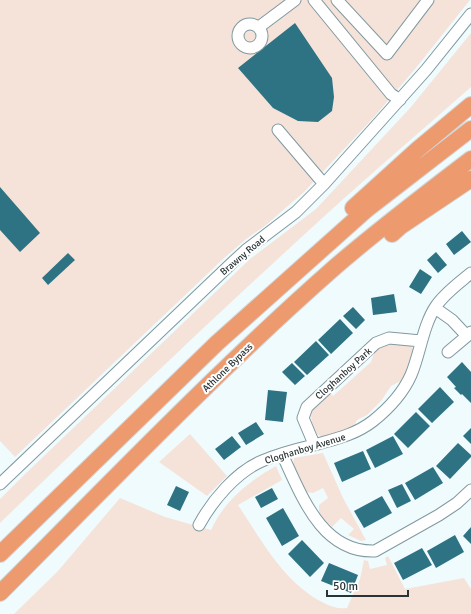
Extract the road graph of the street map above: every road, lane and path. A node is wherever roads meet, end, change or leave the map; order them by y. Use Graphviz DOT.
graph roads {
  1 [pos="294,0"];
  2 [pos="314,0"];
  3 [pos="338,0"];
  4 [pos="428,0"];
  5 [pos="471,14"];
  6 [pos="357,21"];
  7 [pos="259,27"];
  8 [pos="341,33"];
  9 [pos="400,100"];
  10 [pos="471,104"];
  11 [pos="471,129"];
  12 [pos="278,130"];
  13 [pos="471,159"];
  14 [pos="471,179"];
  15 [pos="324,184"];
  16 [pos="471,273"];
  17 [pos="435,308"];
  18 [pos="469,334"];
  19 [pos="421,341"];
  20 [pos="218,343"];
  21 [pos="448,352"];
  22 [pos="236,357"];
  23 [pos="314,444"];
  24 [pos="282,454"];
  25 [pos="0,484"];
  26 [pos="471,490"];
  27 [pos="199,525"];
  28 [pos="0,554"];
  29 [pos="0,593"];
  1 -- 7 [label="street"];
  2 -- 8 [label="street"];
  3 -- 6 [label="street"];
  4 -- 6 [label="street"];
  5 -- 9 [label="street, Brawny Road"];
  6 -- 8 [label="street"];
  8 -- 9 [label="street"];
  9 -- 15 [label="street, Brawny Road"];
  10 -- 20 [label="highway"];
  11 -- 20 [label="highway"];
  12 -- 15 [label="street"];
  13 -- 22 [label="highway, Athlone Bypass"];
  14 -- 22 [label="highway"];
  15 -- 25 [label="street, Brawny Road"];
  16 -- 17 [label="street, Cloghanboy Avenue"];
  17 -- 18 [label="street"];
  17 -- 19 [label="street, Cloghanboy Avenue"];
  18 -- 21 [label="street"];
  19 -- 23 [label="street, Cloghanboy Avenue"];
  19 -- 23 [label="street, Cloghanboy Park"];
  20 -- 28 [label="highway"];
  22 -- 29 [label="highway, Athlone Bypass"];
  23 -- 24 [label="street, Cloghanboy Avenue"];
  24 -- 26 [label="street"];
  24 -- 27 [label="street, Cloghanboy Avenue"];
}
